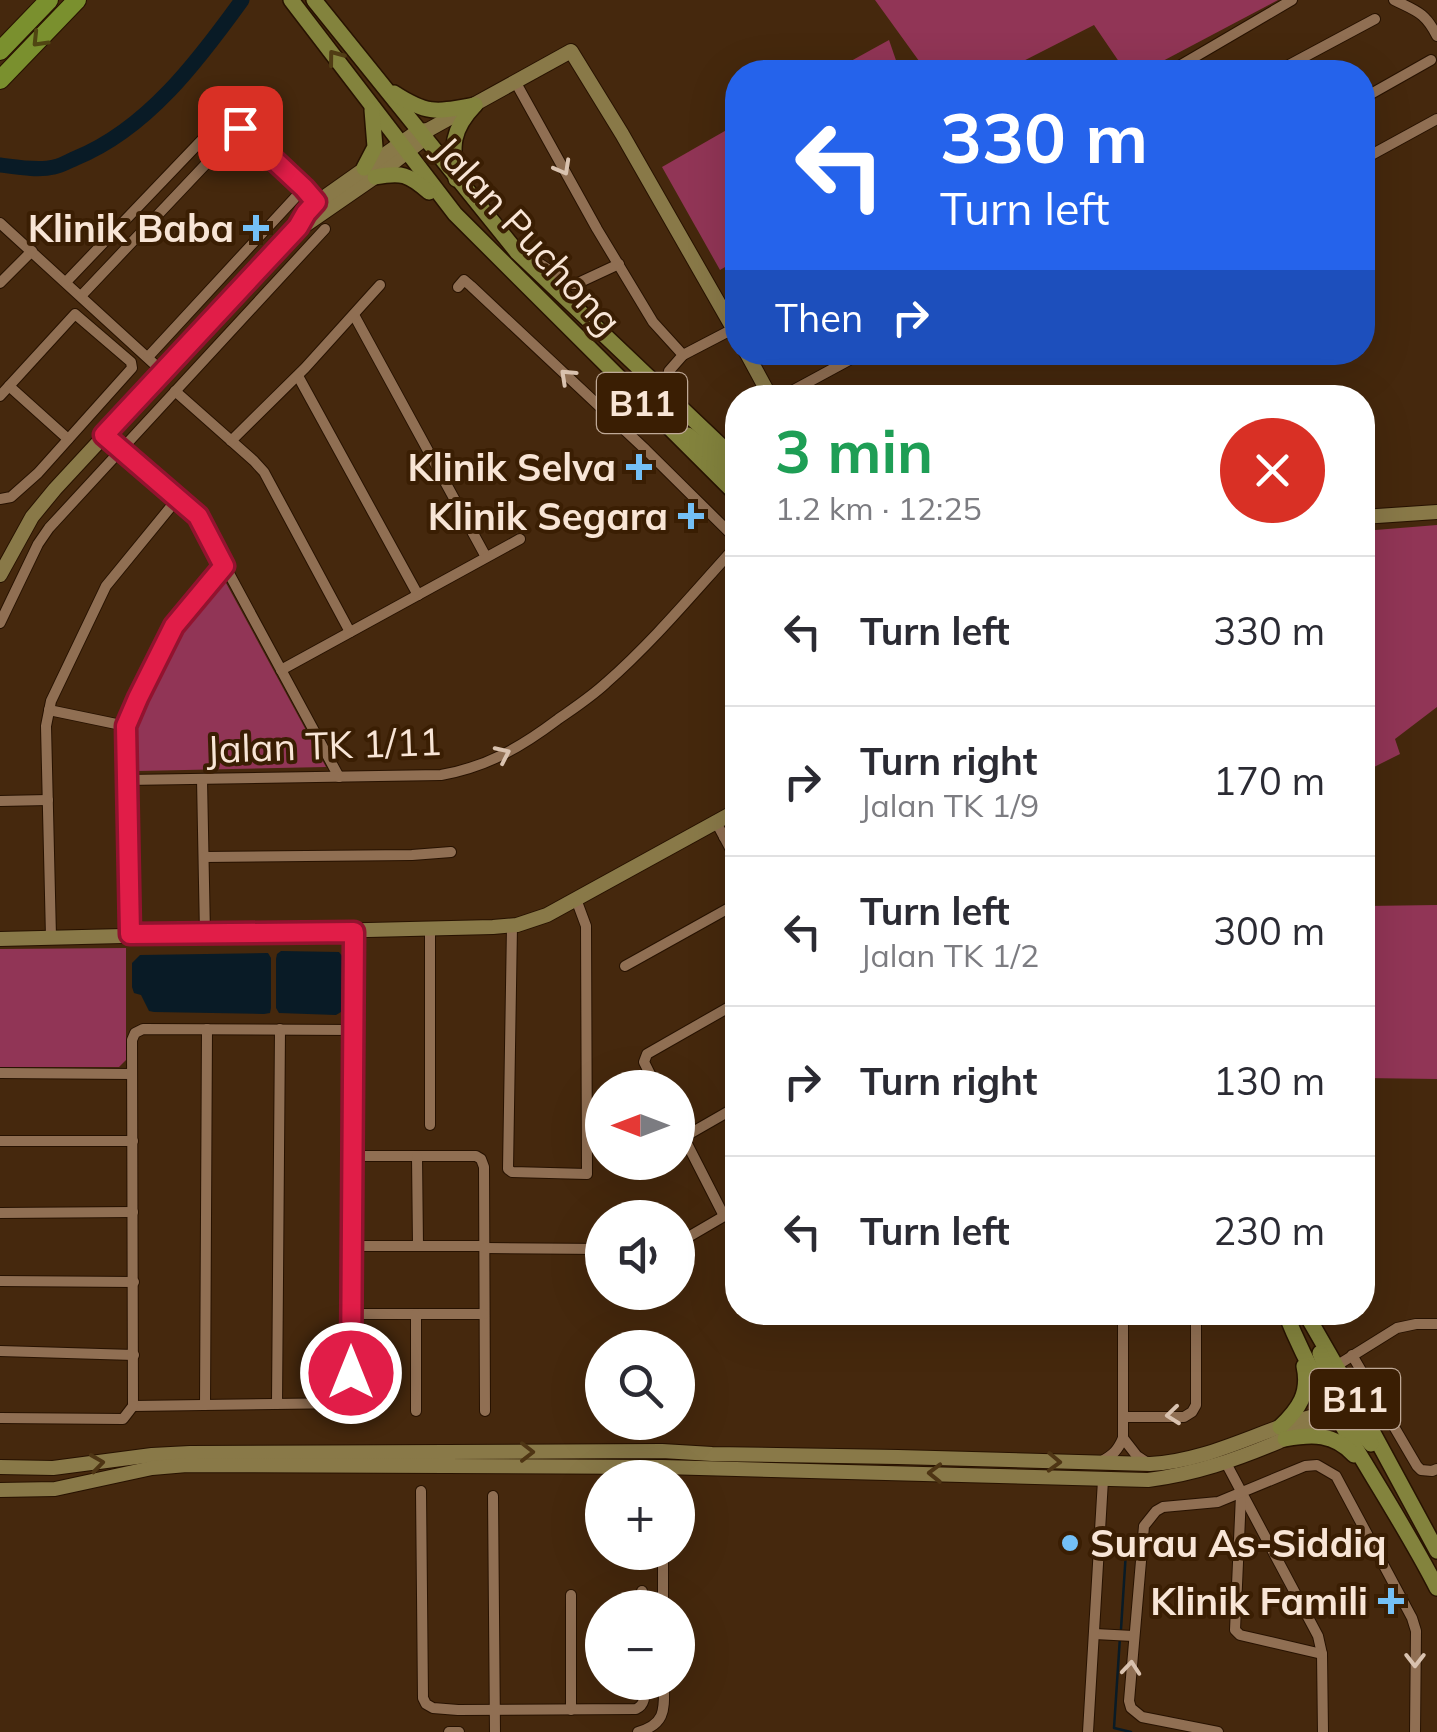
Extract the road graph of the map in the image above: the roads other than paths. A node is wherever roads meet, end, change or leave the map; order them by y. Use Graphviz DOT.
graph roads {
  1 [pos="49,0"];
  2 [pos="77,0"];
  3 [pos="291,0"];
  4 [pos="314,0"];
  5 [pos="1292,0"];
  6 [pos="1394,0"];
  7 [pos="1375,19"];
  8 [pos="1437,36"];
  9 [pos="0,51"];
  10 [pos="1190,60"];
  11 [pos="1298,60"];
  12 [pos="1431,60"];
  13 [pos="0,80"];
  14 [pos="516,83"];
  15 [pos="382,85"];
  16 [pos="1375,92"];
  17 [pos="475,105"];
  18 [pos="372,106"];
  19 [pos="1437,120"];
  20 [pos="240,128"];
  21 [pos="423,133"];
  22 [pos="403,148"];
  23 [pos="1375,153"];
  24 [pos="369,173"];
  25 [pos="456,178"];
  26 [pos="304,188"];
  27 [pos="322,214"];
  28 [pos="455,214"];
  29 [pos="0,224"];
  30 [pos="32,251"];
  31 [pos="518,252"];
  32 [pos="619,264"];
  33 [pos="66,282"];
  34 [pos="0,283"];
  35 [pos="380,285"];
  36 [pos="458,288"];
  37 [pos="81,296"];
  38 [pos="354,315"];
  39 [pos="725,315"];
  40 [pos="725,337"];
  41 [pos="683,355"];
  42 [pos="148,357"];
  43 [pos="840,365"];
  44 [pos="163,372"];
  45 [pos="298,376"];
  46 [pos="803,385"];
  47 [pos="9,386"];
  48 [pos="175,391"];
  49 [pos="664,393"];
  50 [pos="0,396"];
  51 [pos="647,407"];
  52 [pos="104,435"];
  53 [pos="711,437"];
  54 [pos="68,439"];
  55 [pos="232,441"];
  56 [pos="725,441"];
  57 [pos="121,450"];
  58 [pos="725,450"];
  59 [pos="725,466"];
  60 [pos="38,472"];
  61 [pos="725,483"];
  62 [pos="55,489"];
  63 [pos="178,498"];
  64 [pos="0,499"];
  65 [pos="1437,512"];
  66 [pos="1375,516"];
  67 [pos="725,530"];
  68 [pos="520,538"];
  69 [pos="486,557"];
  70 [pos="725,557"];
  71 [pos="2,565"];
  72 [pos="224,566"];
  73 [pos="418,594"];
  74 [pos="0,623"];
  75 [pos="350,632"];
  76 [pos="281,670"];
  77 [pos="49,710"];
  78 [pos="126,726"];
  79 [pos="339,776"];
  80 [pos="202,779"];
  81 [pos="126,780"];
  82 [pos="48,800"];
  83 [pos="0,801"];
  84 [pos="725,824"];
  85 [pos="720,829"];
  86 [pos="725,829"];
  87 [pos="725,838"];
  88 [pos="451,852"];
  89 [pos="204,857"];
  90 [pos="576,899"];
  91 [pos="725,910"];
  92 [pos="512,926"];
  93 [pos="430,928"];
  94 [pos="354,932"];
  95 [pos="130,934"];
  96 [pos="205,935"];
  97 [pos="52,938"];
  98 [pos="0,939"];
  99 [pos="625,966"];
  100 [pos="725,1009"];
  101 [pos="208,1029"];
  102 [pos="280,1030"];
  103 [pos="354,1030"];
  104 [pos="648,1070"];
  105 [pos="0,1073"];
  106 [pos="132,1074"];
  107 [pos="725,1113"];
  108 [pos="430,1126"];
  109 [pos="695,1131"];
  110 [pos="0,1141"];
  111 [pos="132,1141"];
  112 [pos="353,1156"];
  113 [pos="417,1156"];
  114 [pos="695,1159"];
  115 [pos="133,1212"];
  116 [pos="0,1213"];
  117 [pos="724,1216"];
  118 [pos="695,1232"];
  119 [pos="352,1246"];
  120 [pos="418,1246"];
  121 [pos="484,1247"];
  122 [pos="585,1249"];
  123 [pos="0,1282"];
  124 [pos="134,1282"];
  125 [pos="352,1314"];
  126 [pos="416,1314"];
  127 [pos="484,1314"];
  128 [pos="1437,1324"];
  129 [pos="1123,1325"];
  130 [pos="1196,1325"];
  131 [pos="1290,1325"];
  132 [pos="1312,1325"];
  133 [pos="1317,1334"];
  134 [pos="0,1351"];
  135 [pos="1301,1352"];
  136 [pos="134,1354"];
  137 [pos="1352,1355"];
  138 [pos="1336,1366"];
  139 [pos="276,1404"];
  140 [pos="205,1405"];
  141 [pos="134,1406"];
  142 [pos="416,1411"];
  143 [pos="485,1411"];
  144 [pos="1334,1412"];
  145 [pos="1123,1417"];
  146 [pos="0,1418"];
  147 [pos="1282,1433"];
  148 [pos="1122,1438"];
  149 [pos="591,1452"];
  150 [pos="712,1454"];
  151 [pos="653,1460"];
  152 [pos="666,1460"];
  153 [pos="1414,1460"];
  154 [pos="1226,1463"];
  155 [pos="1092,1464"];
  156 [pos="1117,1464"];
  157 [pos="1150,1464"];
  158 [pos="0,1467"];
  159 [pos="1367,1468"];
  160 [pos="1392,1469"];
  161 [pos="1437,1469"];
  162 [pos="585,1471"];
  163 [pos="695,1472"];
  164 [pos="1103,1480"];
  165 [pos="0,1490"];
  166 [pos="421,1491"];
  167 [pos="1241,1494"];
  168 [pos="494,1496"];
  169 [pos="1437,1551"];
  170 [pos="1437,1588"];
  171 [pos="571,1595"];
  172 [pos="1099,1634"];
  173 [pos="1130,1636"];
  174 [pos="1322,1654"];
  175 [pos="644,1700"];
  176 [pos="664,1700"];
  177 [pos="495,1710"];
  178 [pos="571,1710"];
  179 [pos="449,1732"];
  180 [pos="459,1732"];
  181 [pos="495,1732"];
  182 [pos="638,1732"];
  183 [pos="1088,1732"];
  184 [pos="1218,1732"];
  185 [pos="1323,1732"];
  186 [pos="1415,1732"];
  1 -- 9 [label="highway"];
  2 -- 13 [label="highway, one-way"];
  18 -- 3 [label="main road, Jalan Puchong / B11, one-way"];
  4 -- 15 [label="main road, Jalan Puchong / B11"];
  5 -- 10 [label="street"];
  6 -- 8 [label="street"];
  7 -- 11 [label="street"];
  12 -- 16 [label="street"];
  14 -- 17 [label="main road"];
  14 -- 32 [label="street, one-way"];
  14 -- 39 [label="main road"];
  15 -- 17 [label="main road"];
  15 -- 21 [label="main road, Jalan Puchong / B11"];
  17 -- 21 [label="main road"];
  17 -- 25 [label="main road"];
  18 -- 22 [label="main road, Jalan Puchong / B11"];
  18 -- 24 [label="main road"];
  19 -- 23 [label="street"];
  20 -- 26 [label="street"];
  20 -- 33 [label="street"];
  20 -- 37 [label="street"];
  21 -- 22 [label="main road"];
  21 -- 25 [label="main road, Jalan Puchong / B11"];
  22 -- 24 [label="main road"];
  22 -- 28 [label="main road, Jalan Puchong / B11"];
  24 -- 27 [label="main road"];
  24 -- 28 [label="main road"];
  25 -- 31 [label="main road, Jalan Puchong / B11"];
  26 -- 27 [label="street"];
  26 -- 42 [label="street"];
  27 -- 44 [label="main road"];
  27 -- 48 [label="street"];
  28 -- 51 [label="main road, Jalan Puchong / B11"];
  29 -- 30 [label="street"];
  30 -- 33 [label="street"];
  30 -- 34 [label="street"];
  31 -- 32 [label="street"];
  31 -- 49 [label="main road, Jalan Puchong / B11"];
  32 -- 41 [label="street"];
  33 -- 37 [label="street"];
  35 -- 38 [label="street"];
  67 -- 36 [label="street, one-way"];
  37 -- 42 [label="street"];
  38 -- 45 [label="street"];
  38 -- 69 [label="street"];
  40 -- 41 [label="street"];
  41 -- 49 [label="street"];
  42 -- 44 [label="street"];
  43 -- 46 [label="street"];
  44 -- 52 [label="main road"];
  45 -- 55 [label="street"];
  45 -- 73 [label="street"];
  47 -- 50 [label="street"];
  47 -- 54 [label="street"];
  47 -- 54 [label="street"];
  48 -- 55 [label="street"];
  48 -- 57 [label="street"];
  49 -- 53 [label="main road, Jalan Puchong / B11"];
  51 -- 59 [label="main road"];
  51 -- 61 [label="main road, Jalan Puchong / B11"];
  52 -- 57 [label="street"];
  52 -- 62 [label="main road"];
  53 -- 56 [label="main road"];
  53 -- 58 [label="main road, Jalan Puchong / B11"];
  54 -- 60 [label="street"];
  55 -- 75 [label="street"];
  57 -- 63 [label="street"];
  57 -- 74 [label="street"];
  60 -- 62 [label="street"];
  60 -- 64 [label="street"];
  62 -- 71 [label="main road"];
  63 -- 72 [label="street"];
  63 -- 77 [label="street"];
  65 -- 66 [label="main road"];
  68 -- 69 [label="street"];
  69 -- 73 [label="street"];
  79 -- 70 [label="street, Jalan TK 1/11, one-way"];
  72 -- 76 [label="street"];
  72 -- 78 [label="street"];
  73 -- 75 [label="street"];
  75 -- 76 [label="street"];
  76 -- 79 [label="street"];
  77 -- 78 [label="street"];
  77 -- 82 [label="street"];
  78 -- 81 [label="street"];
  79 -- 80 [label="street, Jalan TK 1/11"];
  80 -- 81 [label="street, Jalan TK 1/11"];
  80 -- 89 [label="street"];
  81 -- 95 [label="street"];
  82 -- 83 [label="street"];
  82 -- 97 [label="street"];
  84 -- 85 [label="main road"];
  85 -- 86 [label="street"];
  85 -- 87 [label="street"];
  85 -- 90 [label="main road"];
  88 -- 89 [label="street"];
  89 -- 96 [label="street"];
  90 -- 92 [label="main road"];
  90 -- 92 [label="street"];
  91 -- 99 [label="street"];
  92 -- 93 [label="main road"];
  93 -- 94 [label="main road"];
  93 -- 108 [label="street"];
  94 -- 96 [label="main road"];
  94 -- 103 [label="street"];
  95 -- 96 [label="main road"];
  95 -- 97 [label="main road"];
  97 -- 98 [label="main road"];
  100 -- 104 [label="street"];
  101 -- 102 [label="street"];
  101 -- 106 [label="street"];
  101 -- 140 [label="street"];
  102 -- 103 [label="street"];
  102 -- 139 [label="street"];
  103 -- 112 [label="street"];
  105 -- 106 [label="street"];
  106 -- 111 [label="street"];
  107 -- 109 [label="street"];
  110 -- 111 [label="street"];
  111 -- 115 [label="street"];
  112 -- 113 [label="street"];
  112 -- 119 [label="street"];
  113 -- 120 [label="street"];
  113 -- 121 [label="street"];
  114 -- 117 [label="street"];
  115 -- 116 [label="street"];
  115 -- 124 [label="street"];
  117 -- 118 [label="street"];
  119 -- 120 [label="street"];
  119 -- 125 [label="street"];
  120 -- 121 [label="street"];
  121 -- 122 [label="street"];
  121 -- 127 [label="street"];
  123 -- 124 [label="street"];
  124 -- 136 [label="street"];
  125 -- 126 [label="street"];
  125 -- 139 [label="street"];
  126 -- 127 [label="street"];
  126 -- 142 [label="street"];
  127 -- 143 [label="street"];
  128 -- 137 [label="street"];
  129 -- 145 [label="street"];
  130 -- 145 [label="street, one-way"];
  131 -- 135 [label="main road, B11"];
  132 -- 133 [label="main road, B11"];
  133 -- 138 [label="main road, B11"];
  133 -- 144 [label="main road"];
  134 -- 136 [label="street"];
  135 -- 144 [label="main road, B11"];
  135 -- 147 [label="main road"];
  136 -- 141 [label="street"];
  137 -- 138 [label="street"];
  137 -- 153 [label="street"];
  138 -- 160 [label="main road, B11"];
  139 -- 140 [label="street"];
  140 -- 141 [label="street"];
  141 -- 146 [label="street"];
  144 -- 147 [label="main road"];
  144 -- 159 [label="main road, B11"];
  144 -- 160 [label="main road"];
  145 -- 148 [label="street"];
  147 -- 154 [label="main road"];
  147 -- 157 [label="main road"];
  147 -- 159 [label="main road"];
  148 -- 155 [label="street"];
  148 -- 157 [label="street"];
  149 -- 150 [label="main road"];
  149 -- 151 [label="main road"];
  158 -- 149 [label="main road, one-way"];
  150 -- 152 [label="main road"];
  150 -- 155 [label="main road, one-way"];
  153 -- 160 [label="street"];
  153 -- 161 [label="street"];
  154 -- 164 [label="main road"];
  154 -- 167 [label="street"];
  155 -- 156 [label="main road"];
  155 -- 164 [label="street"];
  156 -- 157 [label="main road"];
  156 -- 164 [label="street"];
  159 -- 170 [label="main road, B11"];
  160 -- 169 [label="main road, B11"];
  162 -- 165 [label="main road"];
  164 -- 163 [label="main road, one-way"];
  164 -- 172 [label="street"];
  166 -- 177 [label="street"];
  167 -- 173 [label="street"];
  167 -- 174 [label="street"];
  167 -- 174 [label="street"];
  167 -- 186 [label="street, one-way"];
  168 -- 177 [label="street"];
  171 -- 178 [label="street"];
  172 -- 173 [label="street"];
  172 -- 183 [label="street"];
  184 -- 173 [label="street, one-way"];
  174 -- 185 [label="street"];
  175 -- 178 [label="street"];
  176 -- 182 [label="street"];
  177 -- 178 [label="street"];
  177 -- 181 [label="street"];
  179 -- 180 [label="street"];
}
